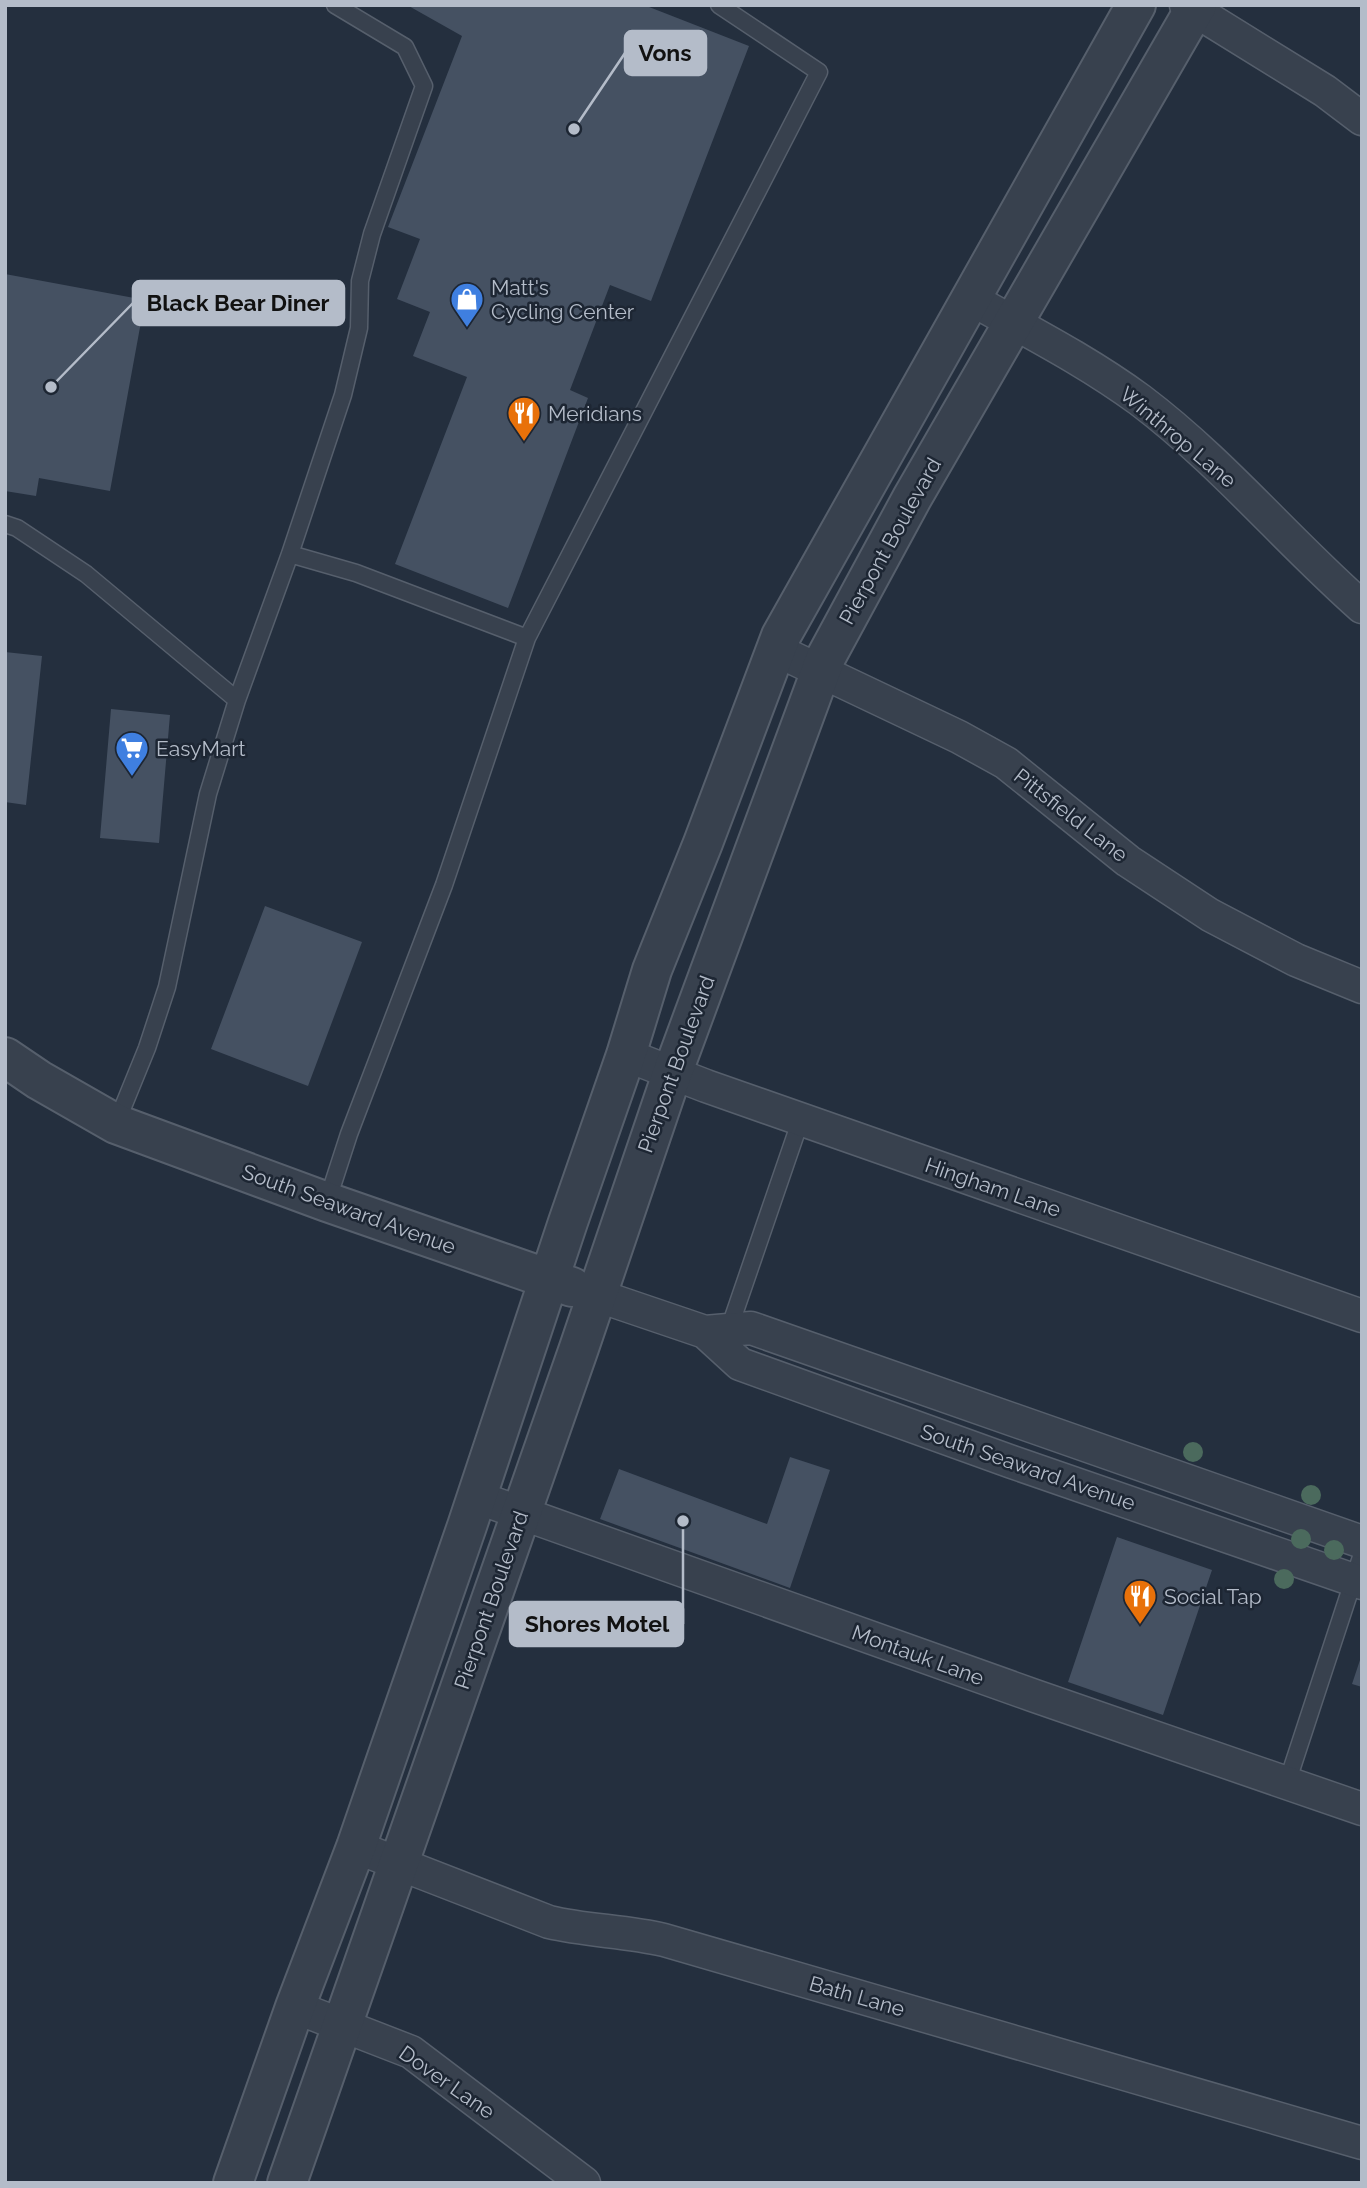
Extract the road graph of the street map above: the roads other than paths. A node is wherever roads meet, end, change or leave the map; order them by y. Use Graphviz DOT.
graph roads {
  1 [pos="335,5"];
  2 [pos="719,5"];
  3 [pos="1136,5"];
  4 [pos="1192,7"];
  5 [pos="1362,119"];
  6 [pos="971,299"];
  7 [pos="1014,323"];
  8 [pos="5,524"];
  9 [pos="290,554"];
  10 [pos="1362,607"];
  11 [pos="527,638"];
  12 [pos="776,650"];
  13 [pos="821,671"];
  14 [pos="237,700"];
  15 [pos="1362,987"];
  16 [pos="626,1055"];
  17 [pos="5,1057"];
  18 [pos="672,1074"];
  19 [pos="801,1119"];
  20 [pos="116,1124"];
  21 [pos="327,1202"];
  22 [pos="548,1279"];
  23 [pos="596,1295"];
  24 [pos="1362,1316"];
  25 [pos="717,1331"];
  26 [pos="816,1351"];
  27 [pos="804,1388"];
  28 [pos="1119,1459"];
  29 [pos="1213,1490"];
  30 [pos="1106,1495"];
  31 [pos="476,1497"];
  32 [pos="1273,1512"];
  33 [pos="520,1514"];
  34 [pos="1201,1527"];
  35 [pos="1362,1542"];
  36 [pos="1260,1547"];
  37 [pos="1359,1573"];
  38 [pos="1287,1783"];
  39 [pos="1362,1809"];
  40 [pos="356,1847"];
  41 [pos="399,1863"];
  42 [pos="295,2007"];
  43 [pos="342,2025"];
  44 [pos="1362,2143"];
  45 [pos="233,2183"];
  46 [pos="287,2183"];
  47 [pos="584,2183"];
  1 -- 9 [label="lane"];
  2 -- 11 [label="lane"];
  3 -- 6 [label="street"];
  4 -- 5 [label="street"];
  4 -- 7 [label="street, Pierpont Boulevard"];
  6 -- 7 [label="street, Winthrop Lane"];
  6 -- 12 [label="street"];
  7 -- 10 [label="street, Winthrop Lane"];
  7 -- 13 [label="street, Pierpont Boulevard"];
  8 -- 14 [label="lane"];
  9 -- 11 [label="lane"];
  9 -- 14 [label="lane"];
  11 -- 21 [label="lane"];
  12 -- 13 [label="street, Pittsfield Lane"];
  12 -- 16 [label="street"];
  13 -- 15 [label="street, Pittsfield Lane"];
  13 -- 18 [label="street, Pierpont Boulevard"];
  14 -- 20 [label="lane"];
  16 -- 18 [label="street, Hingham Lane"];
  16 -- 22 [label="street"];
  17 -- 20 [label="street, South Seaward Avenue"];
  18 -- 19 [label="street, Hingham Lane"];
  18 -- 23 [label="street, Pierpont Boulevard"];
  19 -- 24 [label="street, Hingham Lane"];
  19 -- 25 [label="lane"];
  20 -- 21 [label="street, South Seaward Avenue"];
  21 -- 22 [label="street, South Seaward Avenue"];
  22 -- 23 [label="street, South Seaward Avenue"];
  22 -- 31 [label="street"];
  23 -- 25 [label="street, South Seaward Avenue"];
  23 -- 33 [label="street, Pierpont Boulevard"];
  25 -- 26 [label="street, South Seaward Avenue"];
  25 -- 27 [label="street, South Seaward Avenue"];
  26 -- 27 [label="street"];
  26 -- 28 [label="street, South Seaward Avenue"];
  27 -- 30 [label="street, South Seaward Avenue"];
  28 -- 29 [label="street, South Seaward Avenue"];
  28 -- 30 [label="street"];
  29 -- 32 [label="street, South Seaward Avenue"];
  29 -- 34 [label="street"];
  30 -- 34 [label="street, South Seaward Avenue"];
  31 -- 33 [label="street, Montauk Lane"];
  31 -- 40 [label="street"];
  32 -- 35 [label="street, South Seaward Avenue"];
  32 -- 36 [label="street"];
  33 -- 38 [label="street, Montauk Lane"];
  33 -- 41 [label="street, Pierpont Boulevard"];
  34 -- 36 [label="street, South Seaward Avenue"];
  36 -- 37 [label="street, South Seaward Avenue"];
  37 -- 38 [label="lane"];
  38 -- 39 [label="street, Montauk Lane"];
  40 -- 41 [label="street, Bath Lane"];
  40 -- 42 [label="street"];
  41 -- 43 [label="street, Pierpont Boulevard"];
  41 -- 44 [label="street, Bath Lane"];
  42 -- 43 [label="street, Dover Lane"];
  42 -- 45 [label="street"];
  43 -- 46 [label="street, Pierpont Boulevard"];
  43 -- 47 [label="street, Dover Lane"];
}
